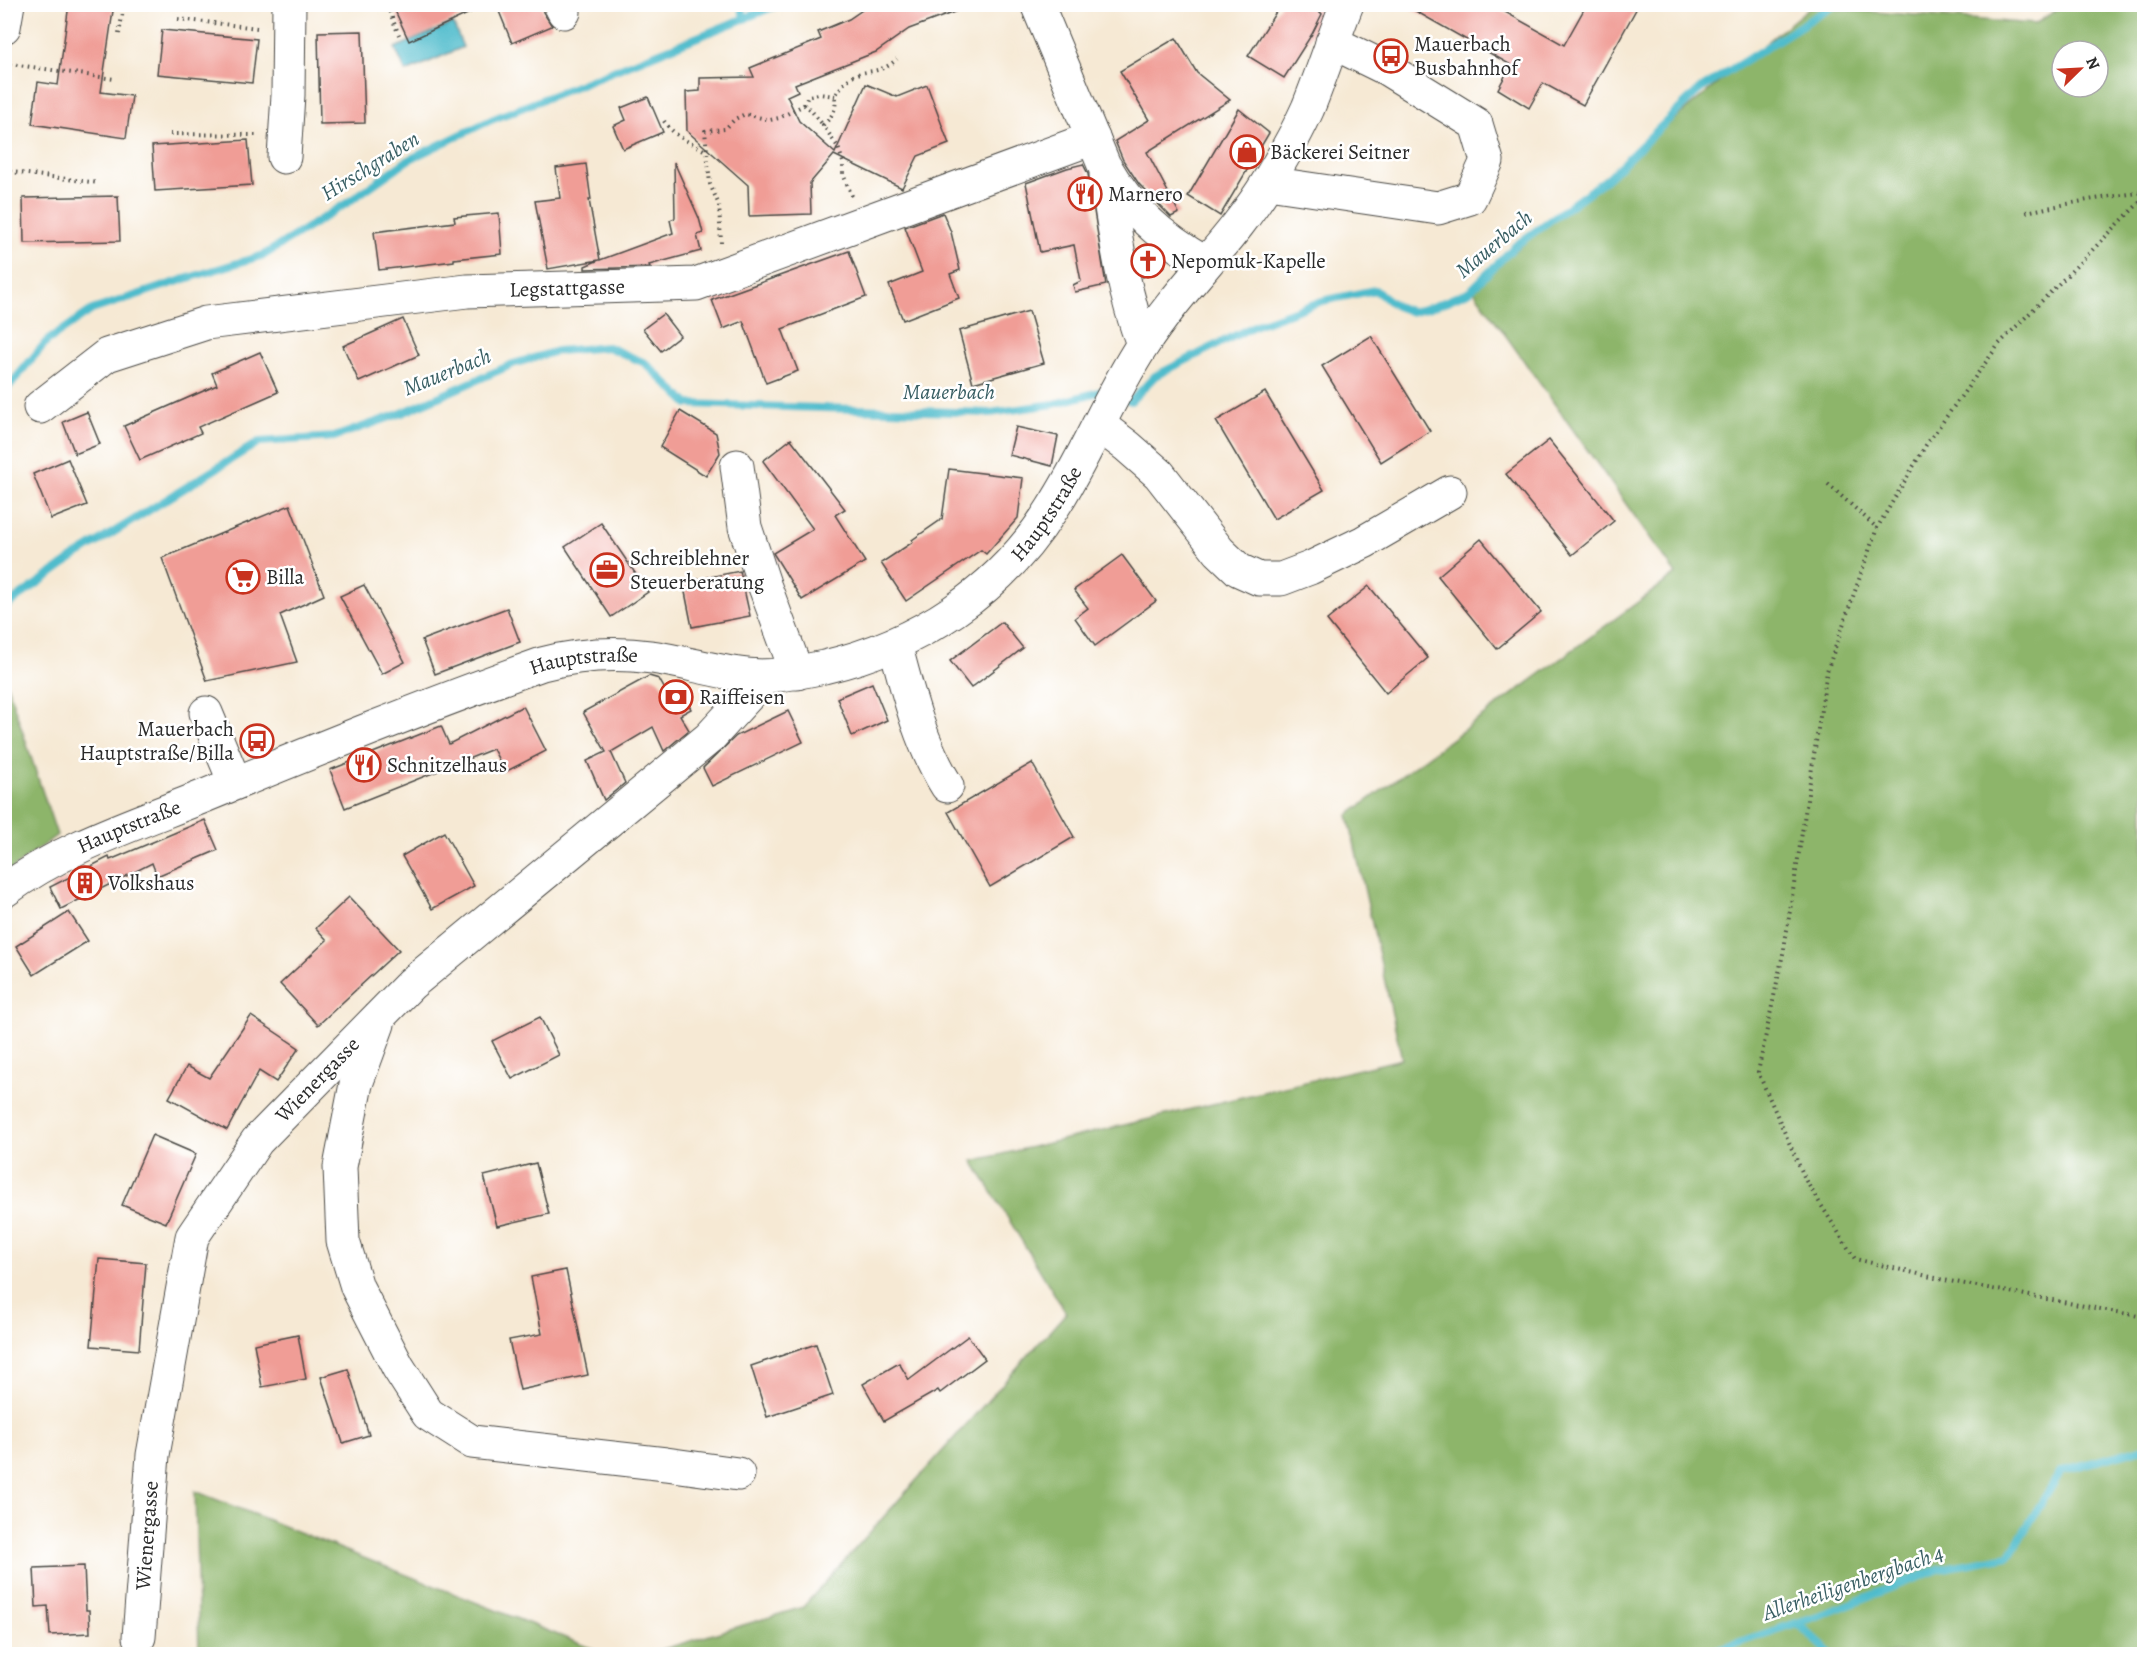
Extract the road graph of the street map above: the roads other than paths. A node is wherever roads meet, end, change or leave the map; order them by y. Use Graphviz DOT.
graph roads {
  1 [pos="8,4"];
  2 [pos="1037,4"];
  3 [pos="1347,4"];
  4 [pos="289,18"];
  5 [pos="4,27"];
  6 [pos="1332,42"];
  7 [pos="285,146"];
  8 [pos="1098,151"];
  9 [pos="1268,183"];
  10 [pos="1205,262"];
  11 [pos="1143,344"];
  12 [pos="40,407"];
  13 [pos="1099,425"];
  14 [pos="737,466"];
  15 [pos="1450,492"];
  16 [pos="896,644"];
  17 [pos="782,674"];
  18 [pos="206,713"];
  19 [pos="236,783"];
  20 [pos="947,786"];
  21 [pos="4,891"];
  22 [pos="381,1014"];
  23 [pos="738,1474"];
  24 [pos="139,1637"];
  1 -- 5 [label="street"];
  2 -- 8 [label="street"];
  3 -- 6 [label="street"];
  4 -- 7 [label="street"];
  6 -- 9 [label="street"];
  6 -- 9 [label="street"];
  8 -- 10 [label="street"];
  8 -- 11 [label="street"];
  8 -- 12 [label="street, Legstattgasse"];
  9 -- 10 [label="street"];
  10 -- 11 [label="street"];
  11 -- 13 [label="street, Hauptstraße"];
  13 -- 15 [label="street"];
  13 -- 16 [label="street, Hauptstraße"];
  14 -- 17 [label="street"];
  16 -- 17 [label="street, Hauptstraße"];
  16 -- 20 [label="street"];
  17 -- 19 [label="street, Hauptstraße"];
  17 -- 22 [label="street, Wienergasse"];
  18 -- 19 [label="street"];
  19 -- 21 [label="street, Hauptstraße"];
  22 -- 23 [label="street"];
  22 -- 24 [label="street, Wienergasse"];
}
